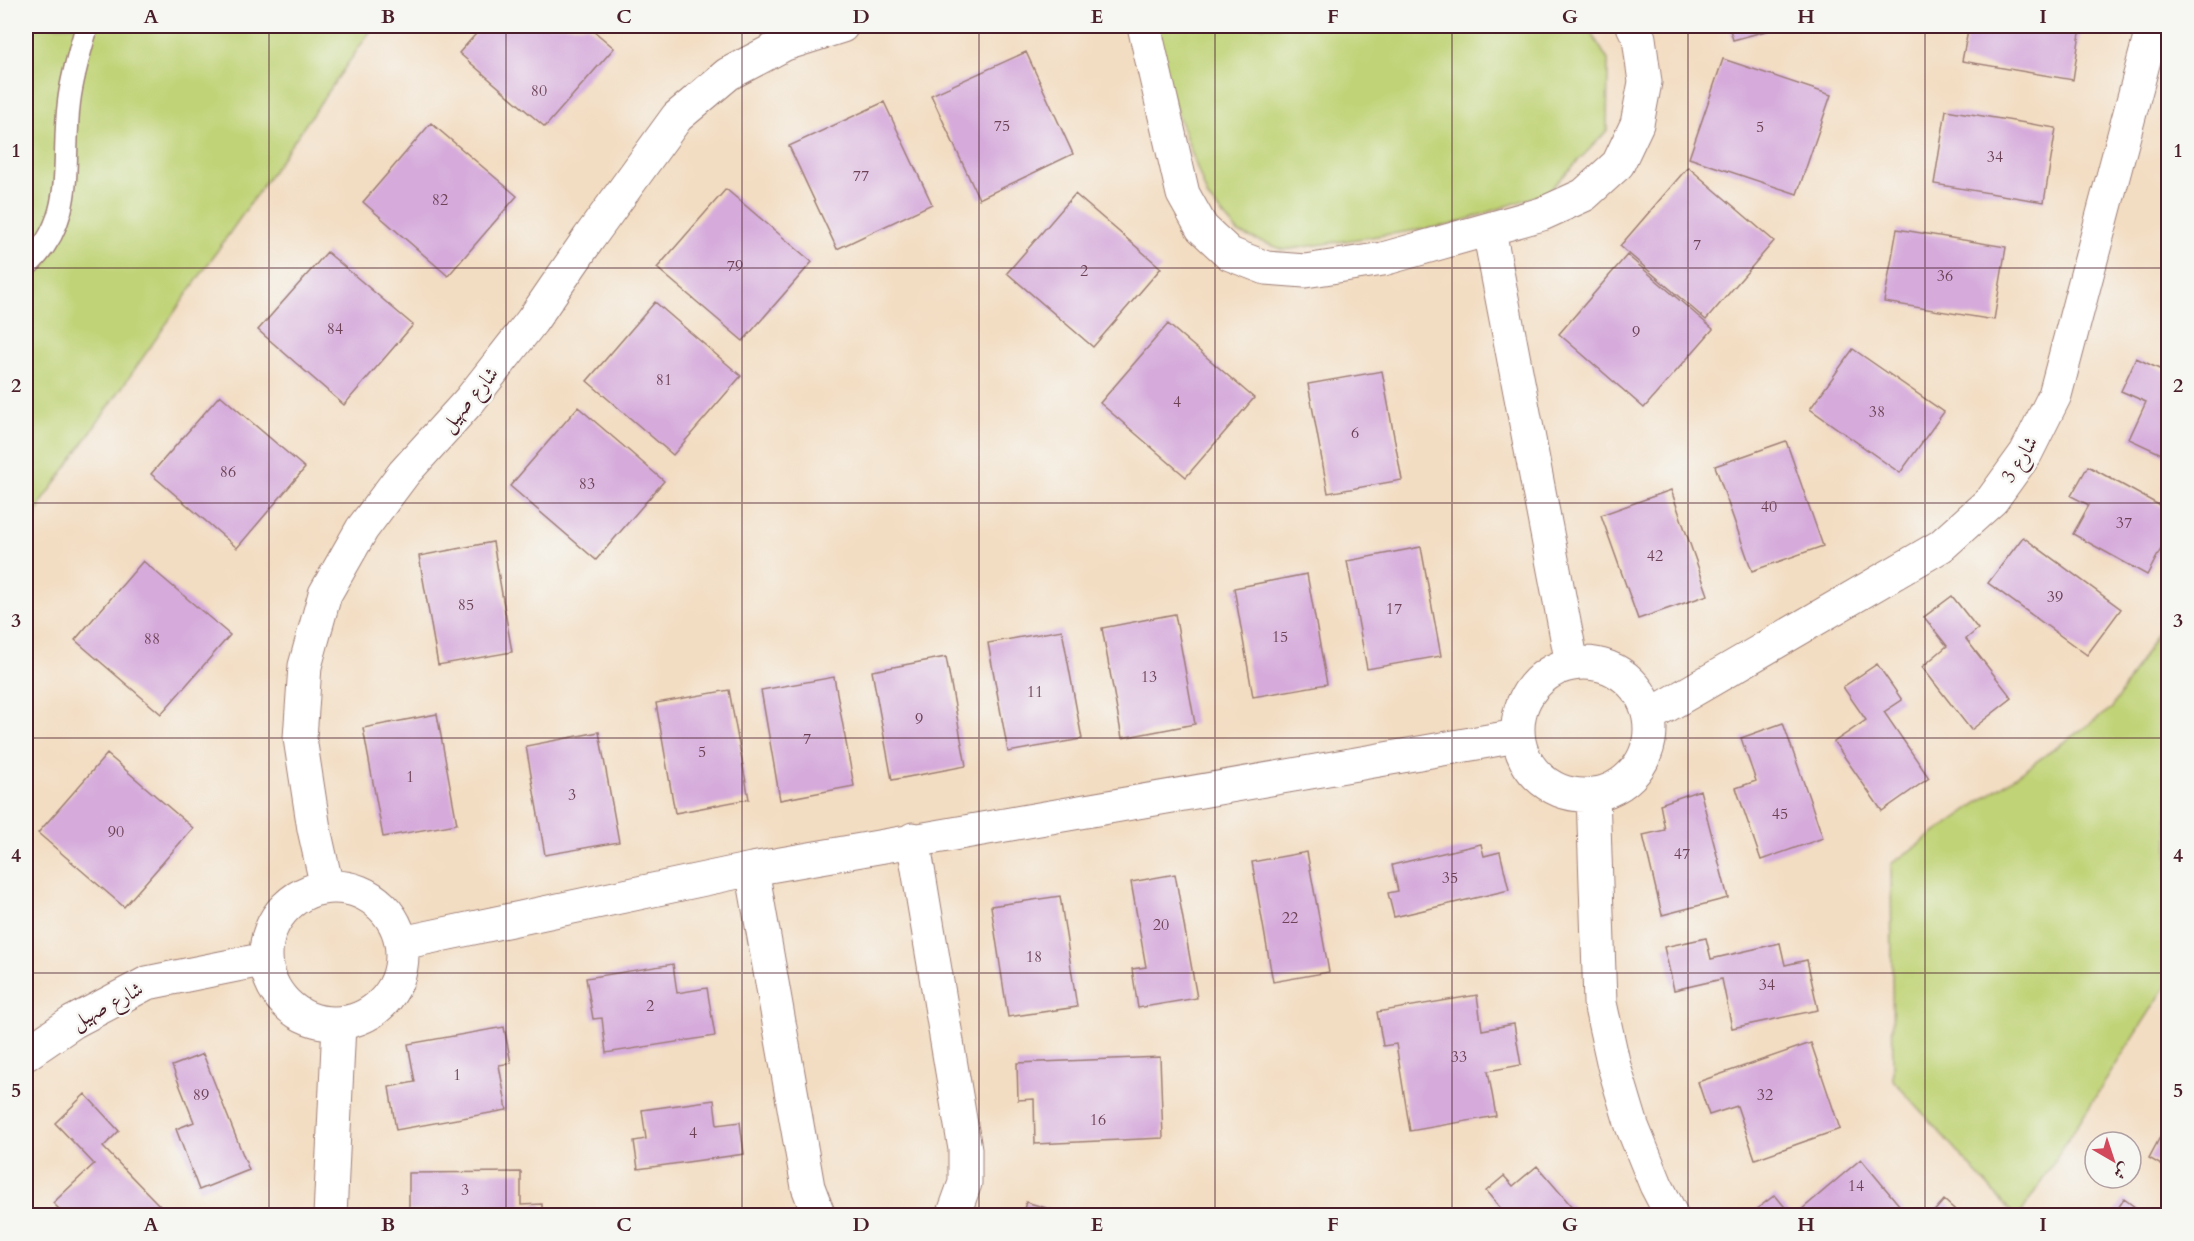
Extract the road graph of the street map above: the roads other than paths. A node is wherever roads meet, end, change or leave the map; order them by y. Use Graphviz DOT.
graph roads {
  1 [pos="87,26"];
  2 [pos="842,26"];
  3 [pos="1144,26"];
  4 [pos="1633,26"];
  5 [pos="2153,26"];
  6 [pos="1489,230"];
  7 [pos="26,266"];
  8 [pos="1572,664"];
  9 [pos="1649,716"];
  10 [pos="1517,736"];
  11 [pos="1593,794"];
  12 [pos="913,839"];
  13 [pos="752,869"];
  14 [pos="327,887"];
  15 [pos="402,943"];
  16 [pos="266,959"];
  17 [pos="339,1024"];
  18 [pos="26,1054"];
  19 [pos="330,1215"];
  20 [pos="819,1215"];
  21 [pos="953,1215"];
  22 [pos="1672,1215"];
  1 -- 7 [label="lane"];
  2 -- 14 [label="street, شارع صهيل"];
  3 -- 6 [label="street"];
  4 -- 6 [label="street"];
  5 -- 9 [label="street, 3 شارع"];
  6 -- 8 [label="street"];
  8 -- 9 [label="street"];
  8 -- 10 [label="street"];
  9 -- 11 [label="street"];
  10 -- 11 [label="street"];
  10 -- 12 [label="street"];
  11 -- 22 [label="street"];
  12 -- 13 [label="street"];
  12 -- 21 [label="street"];
  13 -- 15 [label="street"];
  13 -- 20 [label="street"];
  14 -- 15 [label="street"];
  14 -- 16 [label="street"];
  15 -- 17 [label="street"];
  16 -- 17 [label="street"];
  16 -- 18 [label="street, شارع صهيل"];
  17 -- 19 [label="street"];
}
